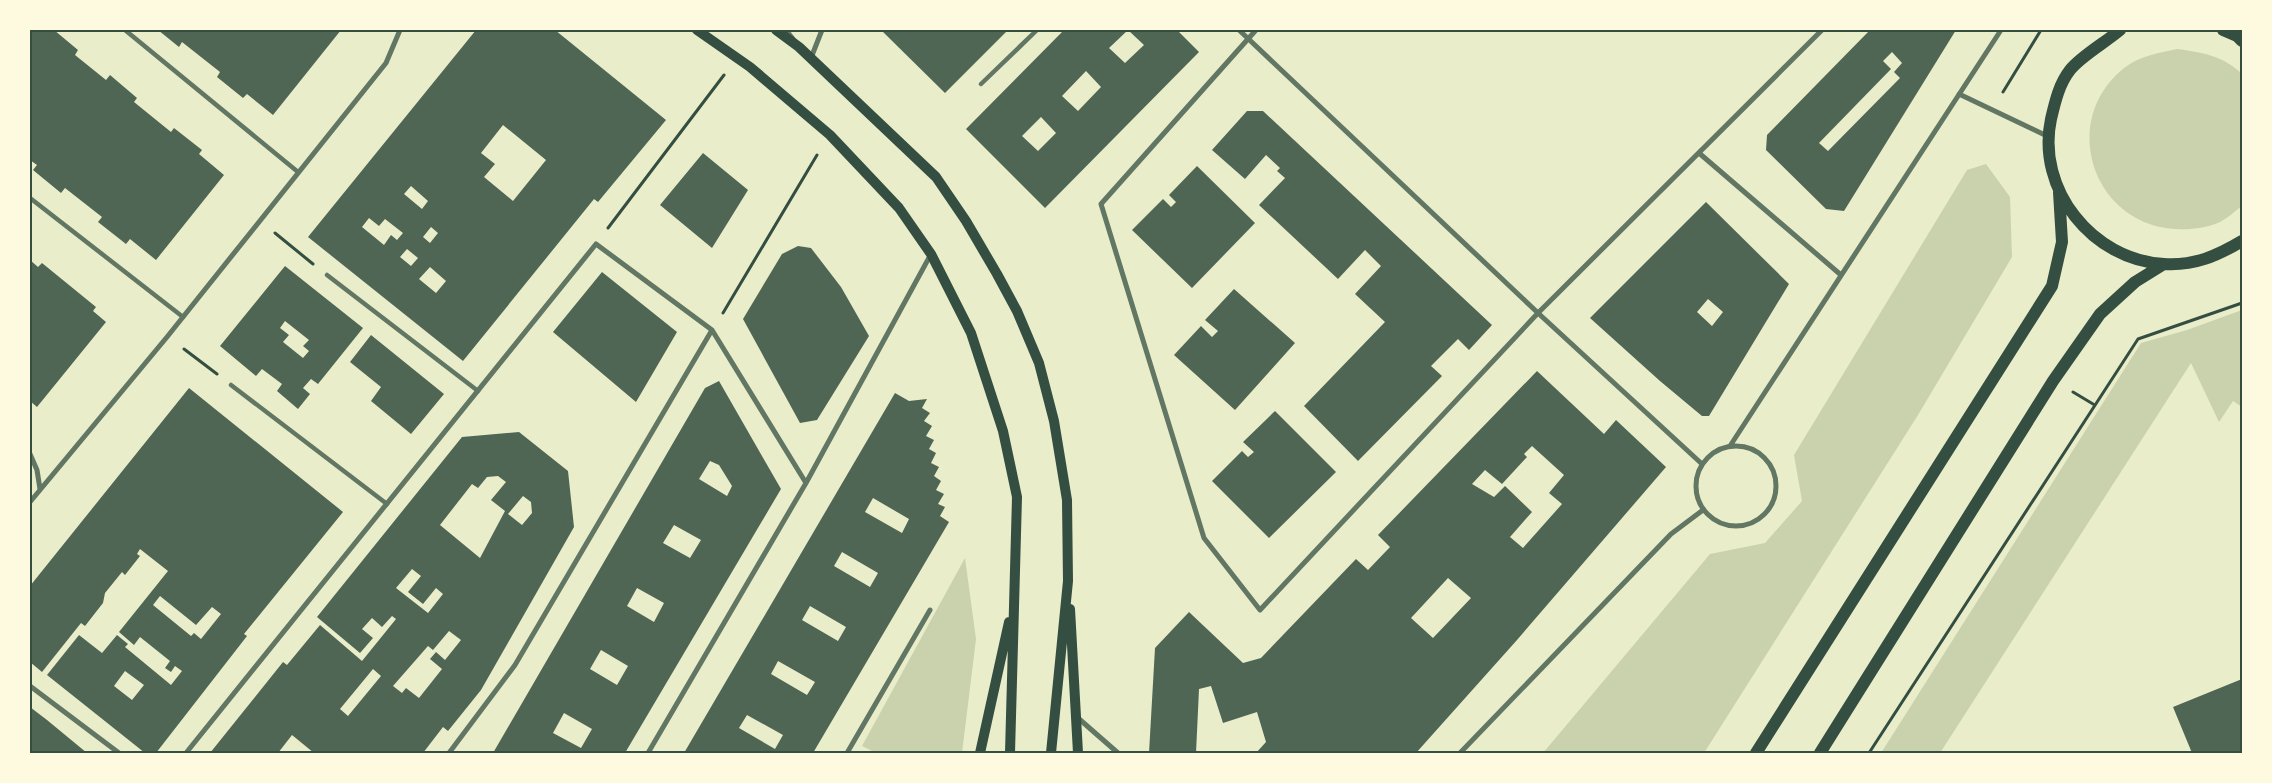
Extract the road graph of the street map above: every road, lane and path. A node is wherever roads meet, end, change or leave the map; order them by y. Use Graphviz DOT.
graph roads {
  1 [pos="125,30"];
  2 [pos="400,30"];
  3 [pos="697,30"];
  4 [pos="776,30"];
  5 [pos="786,30"];
  6 [pos="822,30"];
  7 [pos="1037,30"];
  8 [pos="1239,30"];
  9 [pos="1256,30"];
  10 [pos="1822,30"];
  11 [pos="2001,30"];
  12 [pos="2041,30"];
  13 [pos="2120,30"];
  14 [pos="2223,30"];
  15 [pos="1248,38"];
  16 [pos="2242,41"];
  17 [pos="799,47"];
  18 [pos="737,58"];
  19 [pos="811,59"];
  20 [pos="981,84"];
  21 [pos="1959,94"];
  22 [pos="1992,109"];
  23 [pos="830,135"];
  24 [pos="2048,136"];
  25 [pos="1699,152"];
  26 [pos="298,172"];
  27 [pos="2058,192"];
  28 [pos="30,198"];
  29 [pos="260,222"];
  30 [pos="2242,241"];
  31 [pos="596,244"];
  32 [pos="931,254"];
  33 [pos="2164,264"];
  34 [pos="327,275"];
  35 [pos="1842,275"];
  36 [pos="2242,303"];
  37 [pos="1538,313"];
  38 [pos="183,317"];
  39 [pos="712,330"];
  40 [pos="168,337"];
  41 [pos="231,385"];
  42 [pos="478,391"];
  43 [pos="1730,446"];
  44 [pos="30,454"];
  45 [pos="1702,464"];
  46 [pos="806,483"];
  47 [pos="40,489"];
  48 [pos="30,502"];
  49 [pos="387,504"];
  50 [pos="1703,510"];
  51 [pos="1068,581"];
  52 [pos="1014,601"];
  53 [pos="930,610"];
  54 [pos="30,686"];
  55 [pos="1078,718"];
  56 [pos="119,753"];
  57 [pos="186,753"];
  58 [pos="450,753"];
  59 [pos="648,753"];
  60 [pos="847,753"];
  61 [pos="980,753"];
  62 [pos="1010,753"];
  63 [pos="1051,753"];
  64 [pos="1078,753"];
  65 [pos="1118,753"];
  66 [pos="1460,753"];
  67 [pos="1756,753"];
  68 [pos="1820,753"];
  69 [pos="1869,753"];
  1 -- 26 [label="street"];
  2 -- 26 [label="street"];
  3 -- 18 [label="main road"];
  4 -- 17 [label="main road"];
  5 -- 17 [label="street"];
  6 -- 19 [label="street"];
  7 -- 20 [label="street"];
  8 -- 15 [label="street"];
  9 -- 15 [label="street"];
  10 -- 25 [label="street"];
  11 -- 21 [label="street"];
  12 -- 22 [label="path"];
  13 -- 24 [label="main road"];
  14 -- 16 [label="main road"];
  15 -- 37 [label="street"];
  15 -- 37 [label="street"];
  17 -- 19 [label="main road"];
  18 -- 23 [label="main road"];
  18 -- 31 [label="path"];
  19 -- 51 [label="main road"];
  21 -- 22 [label="street"];
  21 -- 35 [label="street"];
  22 -- 24 [label="street"];
  23 -- 32 [label="main road"];
  23 -- 39 [label="path"];
  24 -- 27 [label="main road"];
  25 -- 35 [label="street"];
  25 -- 37 [label="street"];
  26 -- 29 [label="street"];
  27 -- 33 [label="main road"];
  27 -- 67 [label="main road"];
  28 -- 38 [label="street"];
  29 -- 34 [label="path"];
  29 -- 38 [label="street"];
  30 -- 33 [label="main road"];
  31 -- 39 [label="street"];
  31 -- 42 [label="street"];
  32 -- 46 [label="street"];
  32 -- 52 [label="main road"];
  33 -- 68 [label="main road"];
  34 -- 42 [label="street"];
  35 -- 43 [label="street"];
  36 -- 69 [label="path"];
  37 -- 45 [label="street"];
  38 -- 40 [label="street"];
  39 -- 46 [label="street"];
  39 -- 58 [label="street"];
  40 -- 41 [label="path"];
  40 -- 47 [label="street"];
  41 -- 49 [label="street"];
  42 -- 49 [label="street"];
  43 -- 45 [label="street"];
  43 -- 50 [label="street"];
  44 -- 47 [label="street"];
  45 -- 50 [label="street"];
  46 -- 59 [label="street"];
  47 -- 48 [label="street"];
  49 -- 57 [label="street"];
  50 -- 66 [label="street"];
  51 -- 55 [label="main road"];
  51 -- 63 [label="main road"];
  52 -- 61 [label="main road"];
  52 -- 62 [label="main road"];
  53 -- 60 [label="street"];
  54 -- 56 [label="street"];
  55 -- 64 [label="main road"];
  55 -- 65 [label="street"];
}
